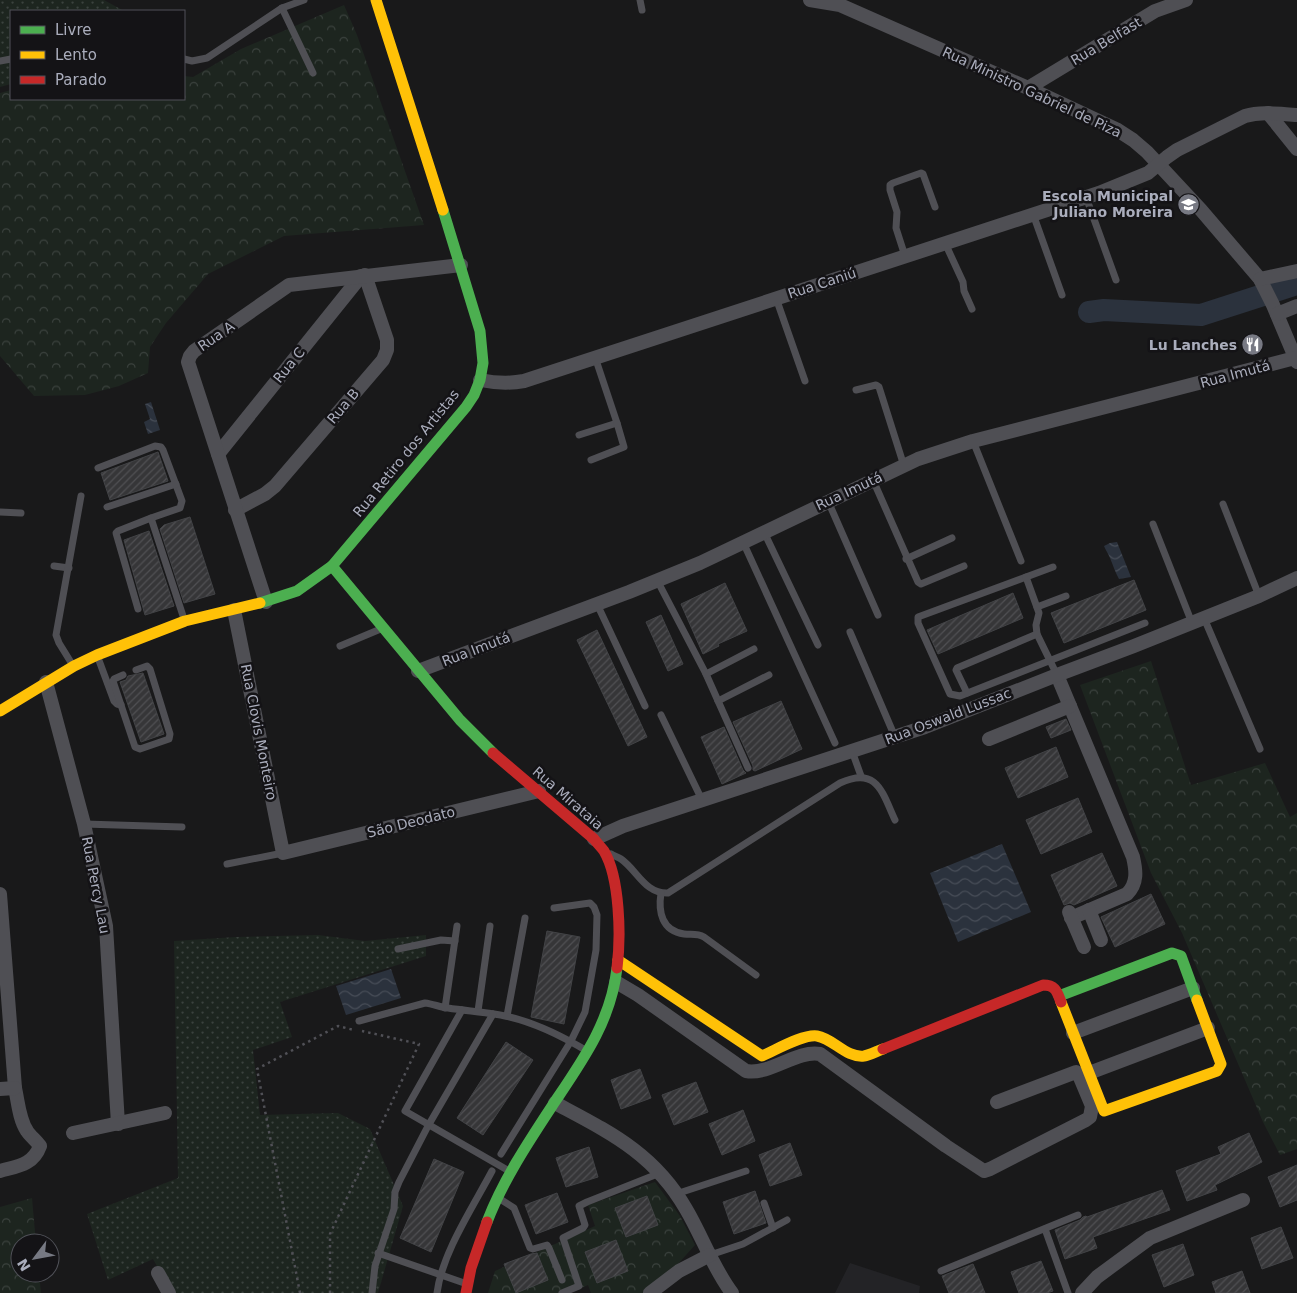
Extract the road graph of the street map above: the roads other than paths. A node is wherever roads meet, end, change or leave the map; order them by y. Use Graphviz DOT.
graph roads {
  1 [pos="304,0"];
  2 [pos="376,0"];
  3 [pos="640,0"];
  4 [pos="810,0"];
  5 [pos="1186,0"];
  6 [pos="834,2"];
  7 [pos="282,8"];
  8 [pos="642,10"];
  9 [pos="185,59"];
  10 [pos="313,73"];
  11 [pos="1028,88"];
  12 [pos="1268,113"];
  13 [pos="1297,116"];
  14 [pos="1297,149"];
  15 [pos="1159,165"];
  16 [pos="1086,197"];
  17 [pos="935,207"];
  18 [pos="1033,213"];
  19 [pos="945,243"];
  20 [pos="905,256"];
  21 [pos="461,265"];
  22 [pos="1297,271"];
  23 [pos="363,275"];
  24 [pos="1116,280"];
  25 [pos="1262,282"];
  26 [pos="1062,295"];
  27 [pos="776,298"];
  28 [pos="1297,306"];
  29 [pos="972,309"];
  30 [pos="1275,309"];
  31 [pos="595,357"];
  32 [pos="1296,360"];
  33 [pos="480,380"];
  34 [pos="805,381"];
  35 [pos="856,390"];
  36 [pos="617,422"];
  37 [pos="579,435"];
  38 [pos="973,441"];
  39 [pos="218,454"];
  40 [pos="591,460"];
  41 [pos="904,466"];
  42 [pos="98,468"];
  43 [pos="873,480"];
  44 [pos="176,484"];
  45 [pos="81,496"];
  46 [pos="828,501"];
  47 [pos="1223,504"];
  48 [pos="107,507"];
  49 [pos="236,510"];
  50 [pos="0,512"];
  51 [pos="21,513"];
  52 [pos="151,518"];
  53 [pos="1153,524"];
  54 [pos="764,532"];
  55 [pos="952,538"];
  56 [pos="744,542"];
  57 [pos="906,559"];
  58 [pos="1021,561"];
  59 [pos="54,566"];
  60 [pos="332,566"];
  61 [pos="964,566"];
  62 [pos="1053,567"];
  63 [pos="69,568"];
  64 [pos="1026,577"];
  65 [pos="1297,578"];
  66 [pos="657,580"];
  67 [pos="1066,596"];
  68 [pos="1259,596"];
  69 [pos="266,602"];
  70 [pos="597,604"];
  71 [pos="1037,607"];
  72 [pos="138,609"];
  73 [pos="234,610"];
  74 [pos="878,615"];
  75 [pos="185,621"];
  76 [pos="1198,621"];
  77 [pos="1145,622"];
  78 [pos="383,628"];
  79 [pos="850,632"];
  80 [pos="1038,634"];
  81 [pos="340,646"];
  82 [pos="818,646"];
  83 [pos="754,648"];
  84 [pos="97,655"];
  85 [pos="1050,661"];
  86 [pos="74,666"];
  87 [pos="1030,669"];
  88 [pos="136,670"];
  89 [pos="418,671"];
  90 [pos="706,674"];
  91 [pos="1057,674"];
  92 [pos="123,675"];
  93 [pos="769,675"];
  94 [pos="46,682"];
  95 [pos="1034,684"];
  96 [pos="967,693"];
  97 [pos="718,700"];
  98 [pos="121,705"];
  99 [pos="645,706"];
  100 [pos="1070,706"];
  101 [pos="0,711"];
  102 [pos="661,715"];
  103 [pos="895,737"];
  104 [pos="989,739"];
  105 [pos="834,743"];
  106 [pos="1260,749"];
  107 [pos="852,751"];
  108 [pos="748,768"];
  109 [pos="861,776"];
  110 [pos="539,791"];
  111 [pos="702,800"];
  112 [pos="895,820"];
  113 [pos="84,824"];
  114 [pos="182,827"];
  115 [pos="594,839"];
  116 [pos="603,850"];
  117 [pos="283,854"];
  118 [pos="227,864"];
  119 [pos="661,893"];
  120 [pos="0,894"];
  121 [pos="554,908"];
  122 [pos="1089,910"];
  123 [pos="525,918"];
  124 [pos="457,926"];
  125 [pos="490,926"];
  126 [pos="1101,940"];
  127 [pos="455,941"];
  128 [pos="1084,947"];
  129 [pos="398,949"];
  130 [pos="618,960"];
  131 [pos="756,975"];
  132 [pos="616,982"];
  133 [pos="1193,988"];
  134 [pos="1059,996"];
  135 [pos="445,1008"];
  136 [pos="462,1010"];
  137 [pos="478,1011"];
  138 [pos="493,1014"];
  139 [pos="507,1016"];
  140 [pos="358,1021"];
  141 [pos="1208,1028"];
  142 [pos="1073,1033"];
  143 [pos="571,1041"];
  144 [pos="589,1052"];
  145 [pos="1089,1073"];
  146 [pos="15,1088"];
  147 [pos="0,1089"];
  148 [pos="997,1102"];
  149 [pos="555,1103"];
  150 [pos="165,1113"];
  151 [pos="118,1124"];
  152 [pos="428,1126"];
  153 [pos="73,1133"];
  154 [pos="501,1154"];
  155 [pos="0,1171"];
  156 [pos="492,1171"];
  157 [pos="512,1172"];
  158 [pos="746,1172"];
  159 [pos="661,1173"];
  160 [pos="676,1194"];
  161 [pos="497,1198"];
  162 [pos="1244,1200"];
  163 [pos="764,1204"];
  164 [pos="1078,1215"];
  165 [pos="787,1220"];
  166 [pos="773,1228"];
  167 [pos="1045,1229"];
  168 [pos="378,1253"];
  169 [pos="710,1255"];
  170 [pos="941,1271"];
  171 [pos="158,1273"];
  172 [pos="440,1275"];
  173 [pos="562,1280"];
  174 [pos="467,1289"];
  175 [pos="168,1293"];
  176 [pos="372,1293"];
  177 [pos="437,1293"];
  178 [pos="562,1293"];
  179 [pos="650,1293"];
  180 [pos="732,1293"];
  181 [pos="1068,1293"];
  182 [pos="1082,1293"];
  1 -- 7 [label="lane"];
  2 -- 21 [label="street, Rua Retiro dos Artistas"];
  3 -- 8 [label="lane"];
  4 -- 6 [label="street, Rua Ministro Gabriel de Piza"];
  5 -- 11 [label="street, Rua Belfast"];
  6 -- 11 [label="street, Rua Ministro Gabriel de Piza"];
  7 -- 9 [label="lane"];
  7 -- 10 [label="lane"];
  11 -- 15 [label="street, Rua Ministro Gabriel de Piza"];
  12 -- 13 [label="street, Rua Caniú"];
  12 -- 14 [label="street"];
  12 -- 15 [label="street, Rua Caniú"];
  15 -- 16 [label="street, Rua Caniú"];
  15 -- 25 [label="street, Rua Ministro Gabriel de Piza"];
  16 -- 18 [label="street, Rua Caniú"];
  16 -- 24 [label="lane"];
  17 -- 20 [label="lane"];
  18 -- 19 [label="street, Rua Caniú"];
  18 -- 26 [label="lane"];
  19 -- 20 [label="street, Rua Caniú"];
  19 -- 29 [label="lane"];
  20 -- 27 [label="street, Rua Caniú"];
  21 -- 23 [label="street, Rua A"];
  21 -- 33 [label="street, Rua Retiro dos Artistas"];
  22 -- 25 [label="street"];
  23 -- 39 [label="street, Rua C"];
  23 -- 39 [label="street, Rua A"];
  23 -- 49 [label="street, Rua B"];
  25 -- 30 [label="street, Rua Ministro Gabriel de Piza"];
  27 -- 31 [label="street, Rua Caniú"];
  27 -- 34 [label="lane"];
  28 -- 30 [label="street"];
  30 -- 32 [label="street, Rua Ministro Gabriel de Piza"];
  31 -- 33 [label="street, Rua Caniú"];
  31 -- 36 [label="lane"];
  32 -- 38 [label="street, Rua Imutá"];
  33 -- 60 [label="street, Rua Retiro dos Artistas"];
  35 -- 41 [label="lane"];
  36 -- 37 [label="lane"];
  36 -- 40 [label="lane"];
  38 -- 41 [label="street, Rua Imutá"];
  38 -- 58 [label="lane"];
  39 -- 49 [label="street, Rua A"];
  41 -- 43 [label="street, Rua Imutá"];
  42 -- 44 [label="lane"];
  43 -- 46 [label="street, Rua Imutá"];
  43 -- 57 [label="lane"];
  44 -- 48 [label="lane"];
  44 -- 52 [label="lane"];
  45 -- 63 [label="lane"];
  46 -- 54 [label="street, Rua Imutá"];
  46 -- 74 [label="lane"];
  47 -- 68 [label="lane"];
  49 -- 69 [label="street, Rua A"];
  50 -- 51 [label="lane"];
  52 -- 72 [label="lane"];
  52 -- 75 [label="lane"];
  53 -- 76 [label="lane"];
  54 -- 56 [label="street, Rua Imutá"];
  54 -- 82 [label="lane"];
  55 -- 57 [label="lane"];
  56 -- 66 [label="street, Rua Imutá"];
  56 -- 105 [label="lane"];
  57 -- 61 [label="lane"];
  59 -- 63 [label="lane"];
  60 -- 69 [label="street, Rua Retiro dos Artistas"];
  60 -- 78 [label="street, Rua Mirataia"];
  62 -- 64 [label="lane"];
  63 -- 86 [label="lane"];
  64 -- 71 [label="lane"];
  64 -- 96 [label="lane"];
  65 -- 68 [label="street, Rua Oswald Lussac"];
  66 -- 70 [label="street, Rua Imutá"];
  66 -- 90 [label="lane"];
  67 -- 71 [label="lane"];
  68 -- 76 [label="street, Rua Oswald Lussac"];
  69 -- 73 [label="street, Rua Retiro dos Artistas"];
  70 -- 89 [label="street, Rua Imutá"];
  70 -- 99 [label="lane"];
  71 -- 80 [label="lane"];
  73 -- 75 [label="street, Rua Retiro dos Artistas"];
  73 -- 117 [label="street, Rua Clovis Monteiro"];
  75 -- 84 [label="street, Rua Retiro dos Artistas"];
  76 -- 91 [label="street, Rua Oswald Lussac"];
  76 -- 106 [label="lane"];
  77 -- 85 [label="lane"];
  78 -- 81 [label="lane"];
  78 -- 89 [label="street, Rua Mirataia"];
  79 -- 103 [label="lane"];
  80 -- 85 [label="lane"];
  80 -- 96 [label="lane"];
  83 -- 90 [label="lane"];
  84 -- 86 [label="street, Rua Retiro dos Artistas"];
  84 -- 98 [label="lane"];
  85 -- 87 [label="lane"];
  85 -- 91 [label="lane"];
  86 -- 94 [label="street, Rua Retiro dos Artistas"];
  87 -- 95 [label="lane"];
  87 -- 96 [label="lane"];
  88 -- 98 [label="lane"];
  89 -- 110 [label="street, Rua Mirataia"];
  90 -- 97 [label="lane"];
  91 -- 95 [label="street, Rua Oswald Lussac"];
  91 -- 100 [label="street"];
  92 -- 98 [label="lane"];
  93 -- 97 [label="lane"];
  94 -- 101 [label="street, Rua Retiro dos Artistas"];
  94 -- 113 [label="street, Rua Percy Lau"];
  95 -- 103 [label="street, Rua Oswald Lussac"];
  97 -- 108 [label="lane"];
  100 -- 104 [label="street"];
  100 -- 122 [label="street"];
  102 -- 111 [label="lane"];
  103 -- 107 [label="street, Rua Oswald Lussac"];
  107 -- 109 [label="lane"];
  107 -- 111 [label="street, Rua Oswald Lussac"];
  109 -- 112 [label="lane"];
  109 -- 119 [label="lane"];
  110 -- 115 [label="street, Rua Mirataia"];
  110 -- 117 [label="street, São Deodato"];
  111 -- 115 [label="street, Rua Oswald Lussac"];
  113 -- 114 [label="lane"];
  113 -- 151 [label="street, Rua Percy Lau"];
  115 -- 116 [label="street, Rua Mirataia"];
  116 -- 119 [label="lane"];
  116 -- 130 [label="street, Rua Mirataia"];
  117 -- 118 [label="lane"];
  119 -- 131 [label="lane"];
  120 -- 146 [label="street"];
  121 -- 143 [label="lane"];
  122 -- 126 [label="street"];
  122 -- 128 [label="street"];
  123 -- 139 [label="lane"];
  124 -- 127 [label="lane"];
  125 -- 137 [label="lane"];
  127 -- 129 [label="lane"];
  127 -- 135 [label="lane"];
  130 -- 132 [label="street, Rua Mirataia"];
  130 -- 134 [label="street"];
  132 -- 144 [label="street, Rua Mirataia"];
  132 -- 148 [label="street"];
  133 -- 134 [label="street"];
  133 -- 141 [label="street"];
  133 -- 142 [label="street"];
  134 -- 142 [label="street"];
  135 -- 136 [label="lane"];
  135 -- 140 [label="lane"];
  136 -- 137 [label="lane"];
  136 -- 152 [label="lane"];
  137 -- 138 [label="lane"];
  138 -- 139 [label="lane"];
  138 -- 152 [label="lane"];
  139 -- 143 [label="lane"];
  141 -- 145 [label="street"];
  141 -- 145 [label="street"];
  142 -- 145 [label="street"];
  143 -- 144 [label="lane"];
  143 -- 154 [label="lane"];
  144 -- 149 [label="street, Rua Mirataia"];
  146 -- 147 [label="street"];
  146 -- 155 [label="street"];
  149 -- 157 [label="street, Rua Mirataia"];
  149 -- 159 [label="street"];
  150 -- 151 [label="street"];
  151 -- 153 [label="street"];
  152 -- 157 [label="lane"];
  152 -- 168 [label="lane"];
  156 -- 172 [label="lane"];
  157 -- 161 [label="street, Rua Mirataia"];
  158 -- 160 [label="lane"];
  159 -- 160 [label="street"];
  159 -- 178 [label="lane"];
  160 -- 169 [label="street"];
  161 -- 173 [label="lane"];
  161 -- 174 [label="street, Rua Mirataia"];
  162 -- 182 [label="street"];
  163 -- 166 [label="lane"];
  164 -- 167 [label="lane"];
  165 -- 166 [label="lane"];
  166 -- 169 [label="lane"];
  167 -- 170 [label="lane"];
  167 -- 181 [label="lane"];
  168 -- 172 [label="lane"];
  168 -- 176 [label="lane"];
  169 -- 179 [label="street"];
  169 -- 180 [label="street"];
  171 -- 175 [label="street"];
  172 -- 174 [label="lane"];
  172 -- 177 [label="lane"];
}
